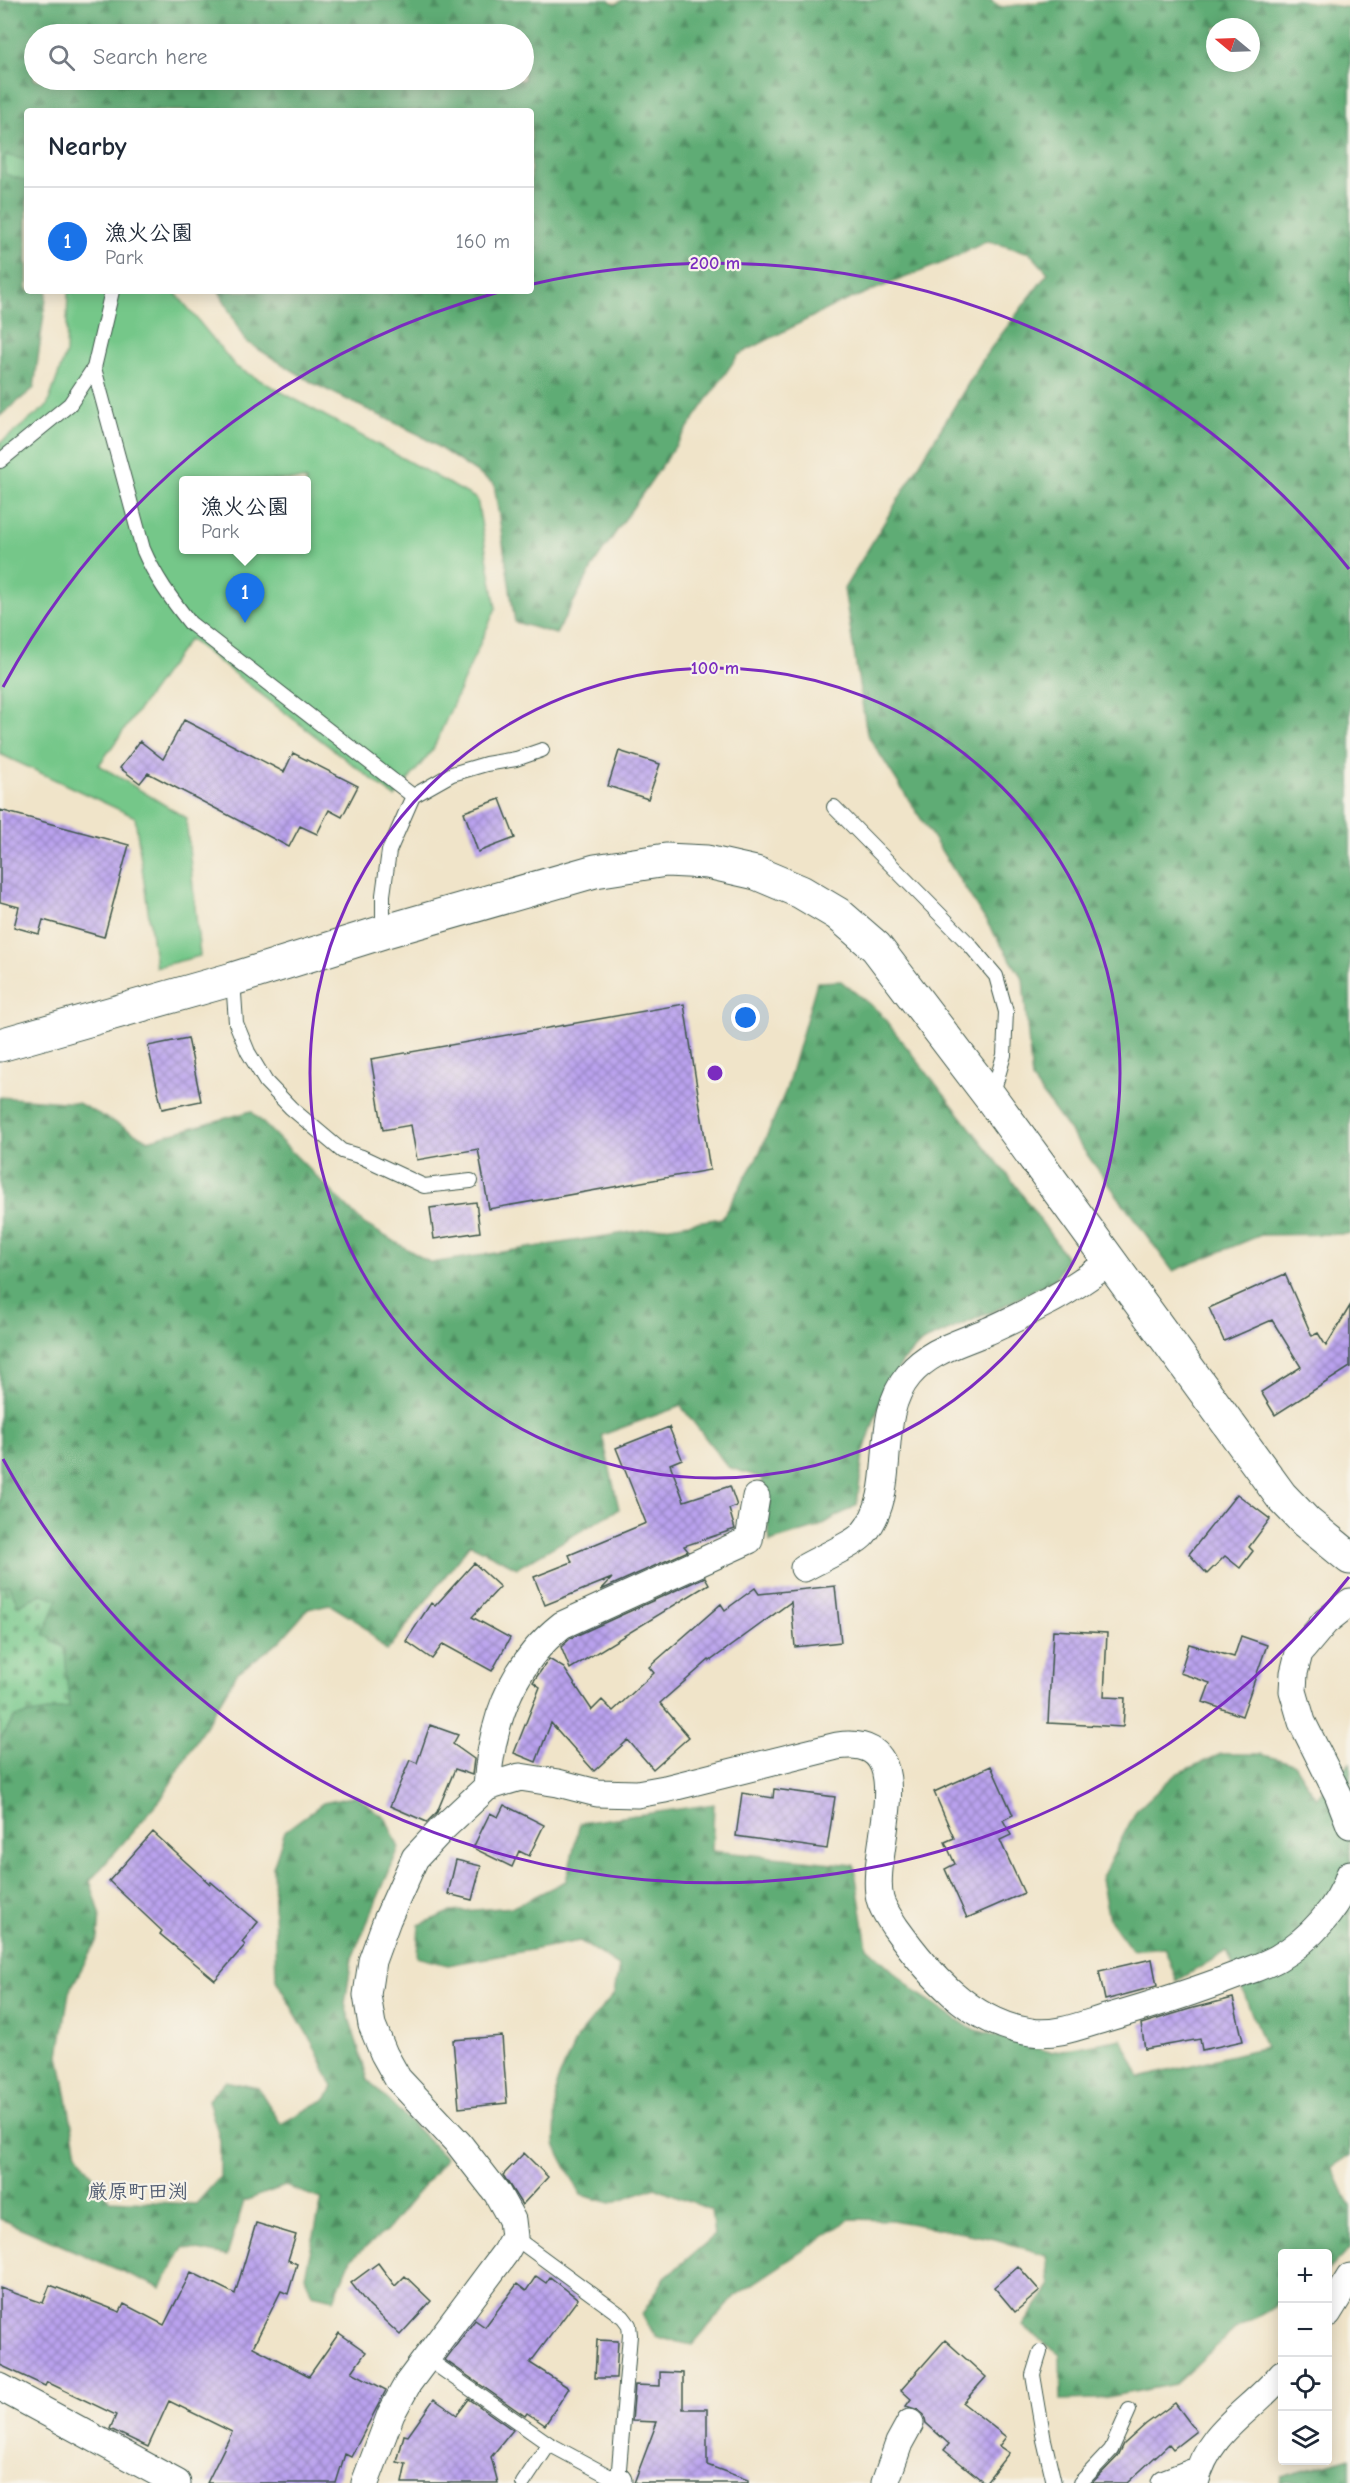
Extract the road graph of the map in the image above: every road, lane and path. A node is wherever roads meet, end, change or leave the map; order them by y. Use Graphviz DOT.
graph roads {
  1 [pos="111,294"];
  2 [pos="94,368"];
  3 [pos="0,461"];
  4 [pos="542,750"];
  5 [pos="413,796"];
  6 [pos="834,807"];
  7 [pos="383,932"];
  8 [pos="233,979"];
  9 [pos="0,1045"];
  10 [pos="991,1098"];
  11 [pos="471,1181"];
  12 [pos="1110,1262"];
  13 [pos="756,1497"];
  14 [pos="1350,1558"];
  15 [pos="804,1568"];
  16 [pos="1350,1602"];
  17 [pos="487,1787"];
  18 [pos="1350,1826"];
  19 [pos="1350,1874"];
  20 [pos="514,2237"];
  21 [pos="1350,2277"];
  22 [pos="1332,2306"];
  23 [pos="1040,2352"];
  24 [pos="425,2357"];
  25 [pos="1278,2378"];
  26 [pos="0,2387"];
  27 [pos="1129,2410"];
  28 [pos="910,2423"];
  29 [pos="549,2444"];
  30 [pos="1197,2476"];
  31 [pos="617,2482"];
  32 [pos="177,2483"];
  33 [pos="365,2483"];
  34 [pos="523,2483"];
  35 [pos="885,2483"];
  36 [pos="1054,2483"];
  37 [pos="1080,2483"];
  38 [pos="1165,2483"];
  1 -- 2 [label="lane"];
  2 -- 3 [label="lane"];
  2 -- 5 [label="lane"];
  4 -- 5 [label="lane"];
  5 -- 7 [label="lane"];
  6 -- 10 [label="lane"];
  7 -- 8 [label="street"];
  7 -- 10 [label="street"];
  8 -- 9 [label="street"];
  8 -- 11 [label="lane"];
  10 -- 12 [label="street"];
  12 -- 14 [label="street"];
  12 -- 15 [label="street"];
  13 -- 17 [label="street"];
  16 -- 18 [label="street"];
  17 -- 19 [label="street"];
  17 -- 20 [label="street"];
  20 -- 24 [label="street"];
  20 -- 31 [label="lane"];
  21 -- 22 [label="street"];
  23 -- 36 [label="lane"];
  24 -- 29 [label="lane"];
  24 -- 33 [label="street"];
  25 -- 30 [label="street"];
  26 -- 32 [label="street"];
  27 -- 37 [label="lane"];
  28 -- 35 [label="street"];
  29 -- 31 [label="lane"];
  29 -- 34 [label="lane"];
  30 -- 38 [label="street"];
}
